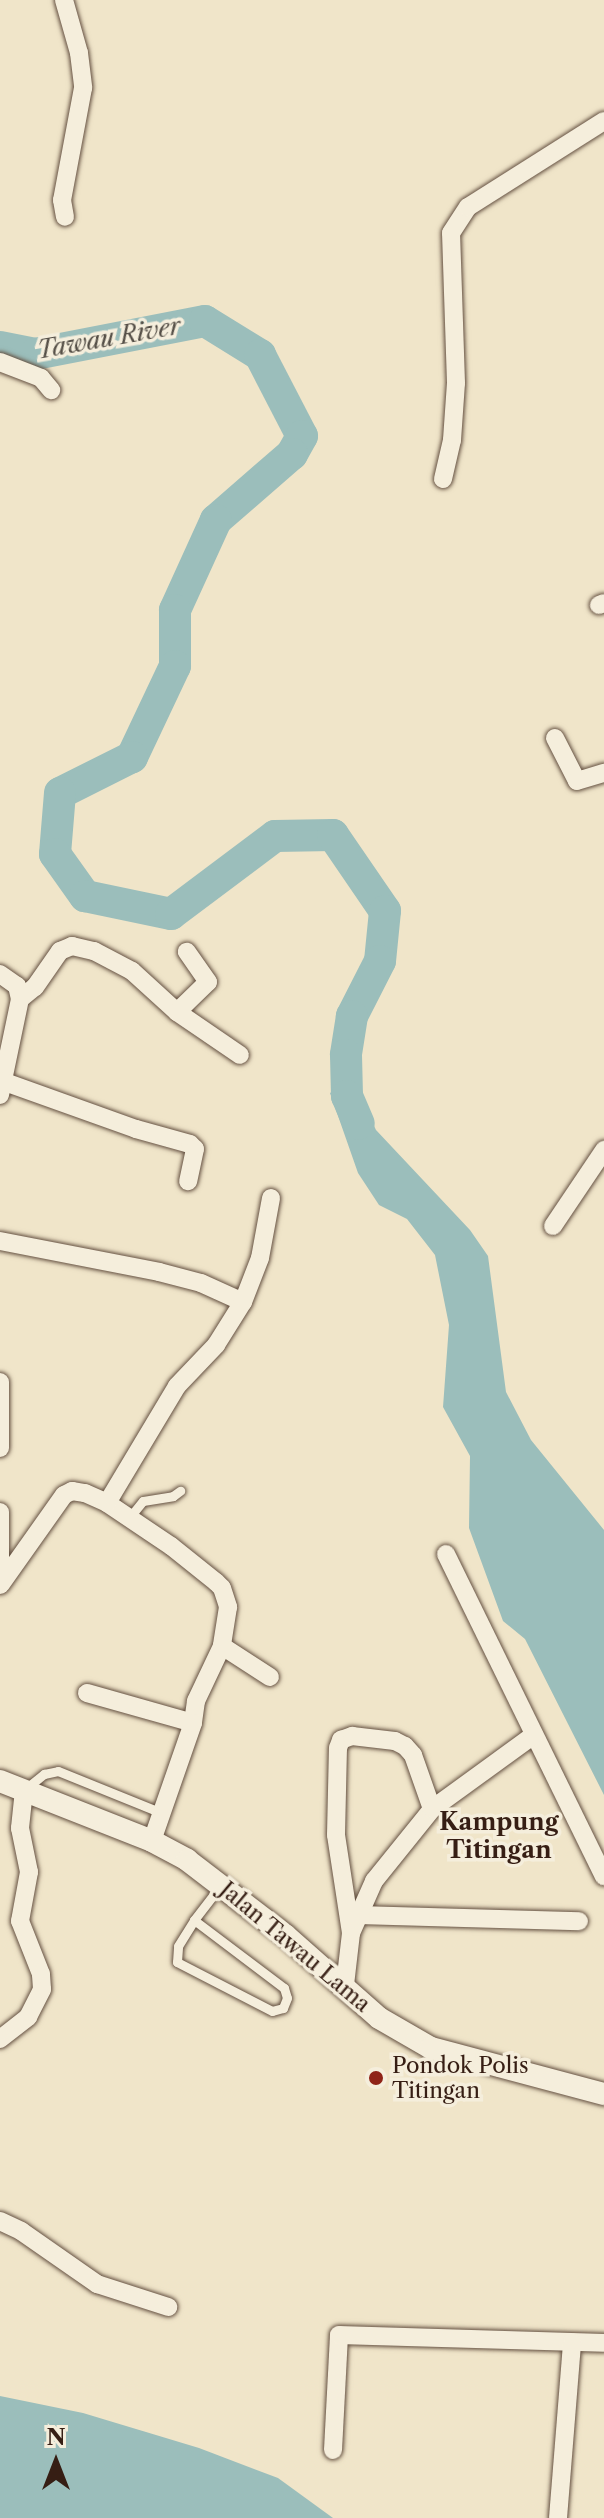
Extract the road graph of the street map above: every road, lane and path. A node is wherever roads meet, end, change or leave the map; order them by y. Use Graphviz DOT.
graph roads {
  1 [pos="64,0"];
  2 [pos="604,121"];
  3 [pos="65,217"];
  4 [pos="0,362"];
  5 [pos="51,390"];
  6 [pos="443,479"];
  7 [pos="555,738"];
  8 [pos="604,773"];
  9 [pos="187,952"];
  10 [pos="0,974"];
  11 [pos="20,999"];
  12 [pos="177,1012"];
  13 [pos="240,1055"];
  14 [pos="1,1088"];
  15 [pos="604,1150"];
  16 [pos="188,1181"];
  17 [pos="271,1198"];
  18 [pos="553,1226"];
  19 [pos="0,1241"];
  20 [pos="243,1302"];
  21 [pos="0,1382"];
  22 [pos="0,1448"];
  23 [pos="180,1491"];
  24 [pos="107,1503"];
  25 [pos="0,1512"];
  26 [pos="129,1518"];
  27 [pos="446,1554"];
  28 [pos="0,1585"];
  29 [pos="222,1646"];
  30 [pos="270,1677"];
  31 [pos="87,1693"];
  32 [pos="193,1723"];
  33 [pos="534,1735"];
  34 [pos="0,1781"];
  35 [pos="24,1790"];
  36 [pos="432,1809"];
  37 [pos="162,1813"];
  38 [pos="152,1841"];
  39 [pos="604,1876"];
  40 [pos="221,1884"];
  41 [pos="194,1920"];
  42 [pos="579,1921"];
  43 [pos="355,1924"];
  44 [pos="345,1985"];
  45 [pos="0,2039"];
  46 [pos="600,2093"];
  47 [pos="0,2221"];
  48 [pos="168,2307"];
  49 [pos="572,2343"];
  50 [pos="604,2343"];
  51 [pos="333,2450"];
  52 [pos="558,2518"];
  1 -- 3 [label="street"];
  2 -- 6 [label="street"];
  4 -- 5 [label="street"];
  7 -- 8 [label="street"];
  9 -- 12 [label="street"];
  10 -- 11 [label="street"];
  11 -- 12 [label="street"];
  11 -- 14 [label="street"];
  12 -- 13 [label="street"];
  14 -- 16 [label="street"];
  15 -- 18 [label="street"];
  17 -- 20 [label="street"];
  19 -- 20 [label="street"];
  20 -- 24 [label="street"];
  21 -- 22 [label="street"];
  23 -- 26 [label="lane"];
  24 -- 26 [label="street"];
  24 -- 28 [label="street"];
  25 -- 28 [label="street"];
  26 -- 29 [label="street"];
  27 -- 33 [label="street"];
  29 -- 30 [label="street"];
  29 -- 32 [label="street"];
  31 -- 32 [label="street"];
  32 -- 37 [label="street"];
  33 -- 36 [label="street"];
  33 -- 39 [label="street"];
  34 -- 35 [label="street, Jalan Tawau Lama"];
  35 -- 37 [label="lane"];
  35 -- 38 [label="street, Jalan Tawau Lama"];
  35 -- 45 [label="street"];
  36 -- 43 [label="street"];
  36 -- 43 [label="street"];
  37 -- 38 [label="street"];
  38 -- 40 [label="street, Jalan Tawau Lama"];
  40 -- 41 [label="lane"];
  40 -- 44 [label="street, Jalan Tawau Lama"];
  41 -- 41 [label="lane"];
  42 -- 43 [label="street"];
  43 -- 44 [label="street"];
  44 -- 46 [label="street, Jalan Tawau Lama"];
  47 -- 48 [label="street"];
  49 -- 50 [label="street"];
  49 -- 51 [label="street"];
  49 -- 52 [label="street"];
}
